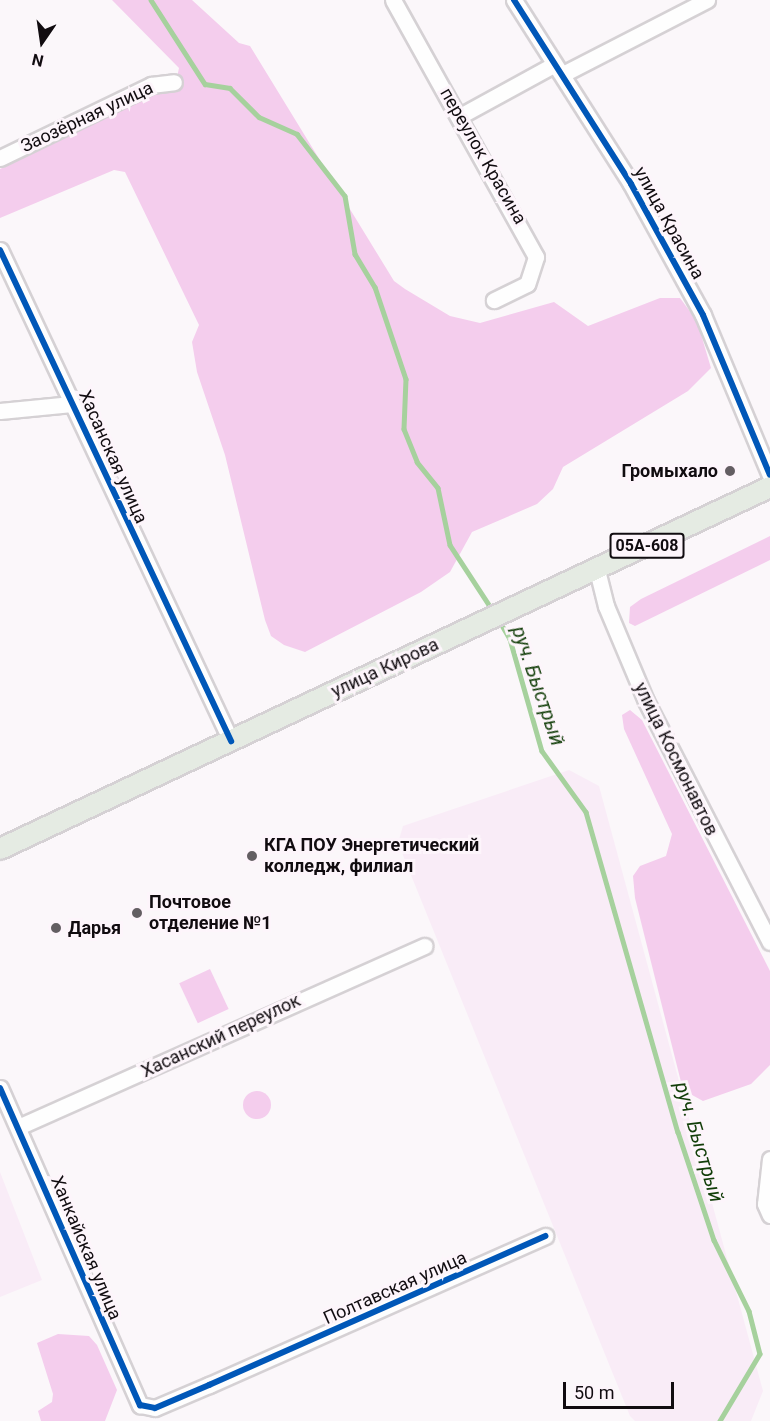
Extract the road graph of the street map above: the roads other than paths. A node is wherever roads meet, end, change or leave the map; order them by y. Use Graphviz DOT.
graph roads {
  1 [pos="393,0"];
  2 [pos="514,0"];
  3 [pos="706,0"];
  4 [pos="558,70"];
  5 [pos="174,82"];
  6 [pos="460,116"];
  7 [pos="0,158"];
  8 [pos="0,250"];
  9 [pos="494,300"];
  10 [pos="72,404"];
  11 [pos="0,411"];
  12 [pos="770,475"];
  13 [pos="770,487"];
  14 [pos="597,570"];
  15 [pos="231,741"];
  16 [pos="0,849"];
  17 [pos="770,942"];
  18 [pos="424,946"];
  19 [pos="0,1088"];
  20 [pos="18,1127"];
  21 [pos="770,1159"];
  22 [pos="770,1215"];
  23 [pos="545,1236"];
  24 [pos="155,1408"];
  1 -- 6 [label="street, переулок Красина"];
  2 -- 4 [label="street, улица Красина"];
  3 -- 4 [label="street"];
  4 -- 6 [label="street"];
  4 -- 12 [label="street, улица Красина"];
  5 -- 7 [label="street, Заозёрная улица"];
  6 -- 9 [label="street, переулок Красина"];
  8 -- 10 [label="street, Хасанская улица"];
  10 -- 11 [label="street"];
  10 -- 15 [label="street, Хасанская улица"];
  13 -- 14 [label="main road, улица Кирова / 05А-608"];
  14 -- 15 [label="main road, улица Кирова / 05А-608"];
  14 -- 17 [label="street, улица Космонавтов"];
  15 -- 16 [label="main road, улица Кирова / 05А-608"];
  18 -- 20 [label="street, Хасанский переулок"];
  19 -- 20 [label="street, Ханкайская улица"];
  20 -- 24 [label="street, Ханкайская улица"];
  21 -- 22 [label="street"];
  23 -- 24 [label="street, Полтавская улица"];
}
